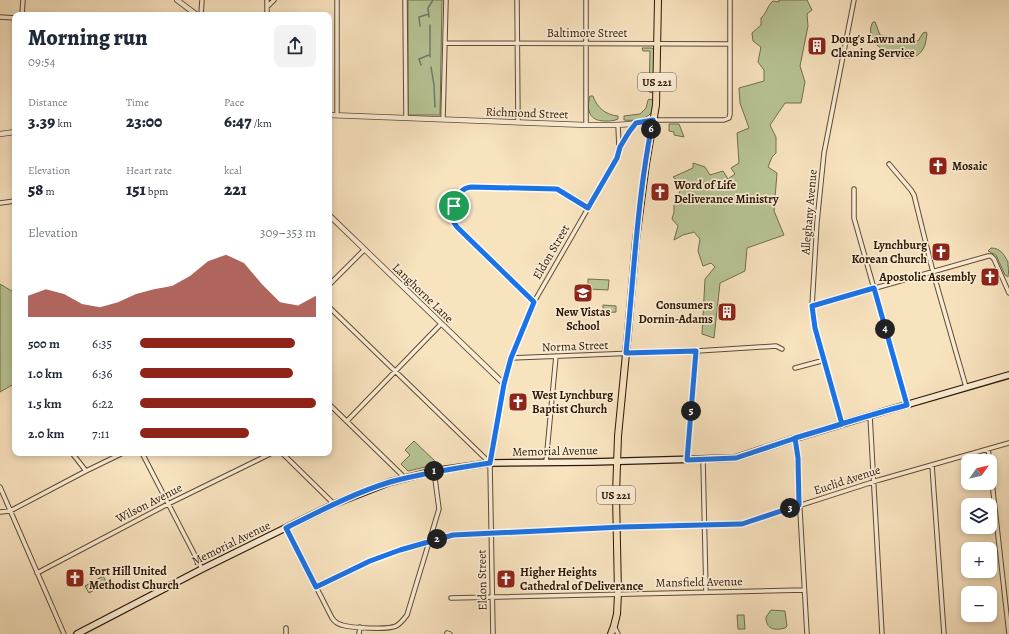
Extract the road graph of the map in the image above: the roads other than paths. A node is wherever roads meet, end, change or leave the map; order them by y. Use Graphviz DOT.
graph roads {
  1 [pos="23,0"];
  2 [pos="177,0"];
  3 [pos="202,0"];
  4 [pos="267,0"];
  5 [pos="274,0"];
  6 [pos="337,0"];
  7 [pos="405,0"];
  8 [pos="446,0"];
  9 [pos="517,0"];
  10 [pos="586,0"];
  11 [pos="658,0"];
  12 [pos="730,0"];
  13 [pos="854,0"];
  14 [pos="267,7"];
  15 [pos="22,12"];
  16 [pos="193,12"];
  17 [pos="201,12"];
  18 [pos="267,12"];
  19 [pos="0,17"];
  20 [pos="12,18"];
  21 [pos="445,43"];
  22 [pos="517,43"];
  23 [pos="586,43"];
  24 [pos="658,43"];
  25 [pos="730,44"];
  26 [pos="332,115"];
  27 [pos="337,115"];
  28 [pos="406,117"];
  29 [pos="443,119"];
  30 [pos="653,120"];
  31 [pos="518,122"];
  32 [pos="636,123"];
  33 [pos="586,125"];
  34 [pos="618,125"];
  35 [pos="12,132"];
  36 [pos="0,134"];
  37 [pos="620,147"];
  38 [pos="889,164"];
  39 [pos="854,189"];
  40 [pos="12,201"];
  41 [pos="0,203"];
  42 [pos="588,208"];
  43 [pos="332,218"];
  44 [pos="364,250"];
  45 [pos="933,272"];
  46 [pos="332,282"];
  47 [pos="874,288"];
  48 [pos="1009,293"];
  49 [pos="534,302"];
  50 [pos="812,306"];
  51 [pos="332,310"];
  52 [pos="441,324"];
  53 [pos="782,349"];
  54 [pos="696,351"];
  55 [pos="626,353"];
  56 [pos="556,356"];
  57 [pos="511,358"];
  58 [pos="825,360"];
  59 [pos="795,368"];
  60 [pos="395,372"];
  61 [pos="1009,376"];
  62 [pos="504,384"];
  63 [pos="966,387"];
  64 [pos="907,405"];
  65 [pos="332,407"];
  66 [pos="870,416"];
  67 [pos="347,421"];
  68 [pos="842,424"];
  69 [pos="795,438"];
  70 [pos="1009,443"];
  71 [pos="988,449"];
  72 [pos="989,454"];
  73 [pos="74,456"];
  74 [pos="117,456"];
  75 [pos="144,456"];
  76 [pos="266,456"];
  77 [pos="285,456"];
  78 [pos="687,460"];
  79 [pos="703,460"];
  80 [pos="546,462"];
  81 [pos="616,462"];
  82 [pos="490,463"];
  83 [pos="932,464"];
  84 [pos="86,471"];
  85 [pos="434,471"];
  86 [pos="405,478"];
  87 [pos="873,482"];
  88 [pos="0,487"];
  89 [pos="993,490"];
  90 [pos="168,504"];
  91 [pos="334,504"];
  92 [pos="799,505"];
  93 [pos="10,511"];
  94 [pos="0,512"];
  95 [pos="705,525"];
  96 [pos="286,528"];
  97 [pos="617,528"];
  98 [pos="490,532"];
  99 [pos="430,541"];
  100 [pos="202,569"];
  101 [pos="37,573"];
  102 [pos="316,587"];
  103 [pos="804,590"];
  104 [pos="706,592"];
  105 [pos="618,594"];
  106 [pos="492,597"];
  107 [pos="451,598"];
  108 [pos="614,626"];
  109 [pos="360,627"];
  110 [pos="286,628"];
  111 [pos="64,634"];
  112 [pos="77,634"];
  113 [pos="286,634"];
  114 [pos="359,634"];
  115 [pos="493,634"];
  116 [pos="611,634"];
  117 [pos="618,634"];
  118 [pos="807,634"];
  119 [pos="882,634"];
  120 [pos="944,634"];
  121 [pos="1009,634"];
  1 -- 15 [label="street"];
  2 -- 16 [label="street"];
  3 -- 17 [label="street"];
  4 -- 14 [label="street"];
  5 -- 14 [label="street"];
  6 -- 27 [label="street"];
  7 -- 28 [label="street"];
  8 -- 21 [label="street"];
  9 -- 22 [label="street"];
  10 -- 23 [label="street"];
  11 -- 24 [label="main road, US 221"];
  12 -- 25 [label="street"];
  13 -- 50 [label="street, Alleghany Avenue"];
  14 -- 18 [label="street"];
  19 -- 20 [label="street"];
  21 -- 22 [label="street, Baltimore Street"];
  21 -- 29 [label="street"];
  22 -- 23 [label="street, Baltimore Street"];
  22 -- 31 [label="street"];
  23 -- 24 [label="street, Baltimore Street"];
  23 -- 33 [label="street"];
  24 -- 25 [label="street, Baltimore Street"];
  24 -- 30 [label="main road, US 221"];
  25 -- 30 [label="street, Richmond Street"];
  26 -- 27 [label="street, Richmond Street"];
  27 -- 28 [label="street, Richmond Street"];
  28 -- 29 [label="street, Richmond Street"];
  29 -- 31 [label="street, Richmond Street"];
  30 -- 32 [label="street, Richmond Street"];
  30 -- 55 [label="main road, US 221"];
  31 -- 33 [label="street, Richmond Street"];
  32 -- 34 [label="street, Richmond Street"];
  32 -- 37 [label="street, Eldon Street"];
  33 -- 34 [label="street, Richmond Street"];
  34 -- 37 [label="street, Eldon Street"];
  35 -- 36 [label="street"];
  37 -- 42 [label="street, Eldon Street"];
  38 -- 45 [label="street"];
  39 -- 47 [label="street"];
  40 -- 41 [label="street"];
  42 -- 49 [label="street, Eldon Street"];
  42 -- 49 [label="street"];
  43 -- 44 [label="street, Langhorne Lane"];
  44 -- 46 [label="street"];
  44 -- 52 [label="street, Langhorne Lane"];
  45 -- 47 [label="street"];
  45 -- 48 [label="street"];
  45 -- 63 [label="street"];
  47 -- 50 [label="street"];
  47 -- 64 [label="street"];
  49 -- 57 [label="street, Eldon Street"];
  50 -- 58 [label="street, Alleghany Avenue"];
  51 -- 60 [label="street"];
  52 -- 60 [label="street"];
  52 -- 62 [label="street, Langhorne Lane"];
  53 -- 54 [label="street, Norma Street"];
  54 -- 55 [label="street, Norma Street"];
  54 -- 78 [label="street"];
  55 -- 56 [label="street, Norma Street"];
  55 -- 81 [label="main road, US 221"];
  56 -- 57 [label="street, Norma Street"];
  56 -- 80 [label="street"];
  57 -- 62 [label="street, Eldon Street"];
  58 -- 59 [label="street"];
  58 -- 68 [label="street, Alleghany Avenue"];
  60 -- 67 [label="street"];
  60 -- 82 [label="street"];
  61 -- 63 [label="main road, Memorial Avenue"];
  62 -- 82 [label="street, Eldon Street"];
  63 -- 64 [label="main road, Memorial Avenue"];
  64 -- 66 [label="main road, Memorial Avenue"];
  65 -- 67 [label="street"];
  66 -- 68 [label="main road, Memorial Avenue"];
  66 -- 87 [label="street"];
  67 -- 86 [label="street"];
  68 -- 69 [label="main road, Memorial Avenue"];
  69 -- 79 [label="main road, Memorial Avenue"];
  69 -- 92 [label="street"];
  70 -- 71 [label="street, Euclid Avenue"];
  71 -- 72 [label="street"];
  71 -- 83 [label="street, Euclid Avenue"];
  73 -- 84 [label="street"];
  74 -- 84 [label="street"];
  75 -- 90 [label="street"];
  76 -- 90 [label="street, Wilson Avenue"];
  77 -- 91 [label="street"];
  78 -- 79 [label="main road, Memorial Avenue"];
  78 -- 81 [label="main road, Memorial Avenue"];
  79 -- 95 [label="street"];
  80 -- 81 [label="main road, Memorial Avenue"];
  80 -- 82 [label="main road, Memorial Avenue"];
  81 -- 97 [label="main road, US 221"];
  82 -- 85 [label="main road, Memorial Avenue"];
  82 -- 98 [label="street, Eldon Street"];
  83 -- 87 [label="street, Euclid Avenue"];
  83 -- 120 [label="street"];
  84 -- 93 [label="street"];
  85 -- 86 [label="main road, Memorial Avenue"];
  85 -- 99 [label="street"];
  86 -- 91 [label="main road, Memorial Avenue"];
  87 -- 92 [label="street, Euclid Avenue"];
  87 -- 119 [label="street"];
  88 -- 93 [label="street"];
  89 -- 121 [label="street"];
  90 -- 100 [label="street"];
  90 -- 101 [label="street, Wilson Avenue"];
  91 -- 96 [label="main road, Memorial Avenue"];
  92 -- 95 [label="street, Euclid Avenue"];
  92 -- 103 [label="street"];
  93 -- 94 [label="street"];
  93 -- 101 [label="street"];
  95 -- 97 [label="street, Euclid Avenue"];
  95 -- 104 [label="street"];
  96 -- 100 [label="main road, Memorial Avenue"];
  96 -- 102 [label="street"];
  97 -- 98 [label="street, Euclid Avenue"];
  97 -- 105 [label="main road, US 221"];
  98 -- 99 [label="street, Euclid Avenue"];
  98 -- 106 [label="street, Eldon Street"];
  99 -- 102 [label="street, Euclid Avenue"];
  99 -- 109 [label="street"];
  100 -- 112 [label="main road, Memorial Avenue"];
  101 -- 111 [label="street"];
  102 -- 109 [label="street"];
  103 -- 104 [label="street, Mansfield Avenue"];
  103 -- 118 [label="street"];
  104 -- 105 [label="street, Mansfield Avenue"];
  105 -- 106 [label="street, Mansfield Avenue"];
  105 -- 108 [label="main road, US 221"];
  106 -- 107 [label="street, Mansfield Avenue"];
  106 -- 115 [label="street, Eldon Street"];
  108 -- 116 [label="main road, US 221"];
  108 -- 117 [label="street"];
  109 -- 114 [label="street"];
  110 -- 113 [label="street"];
}
